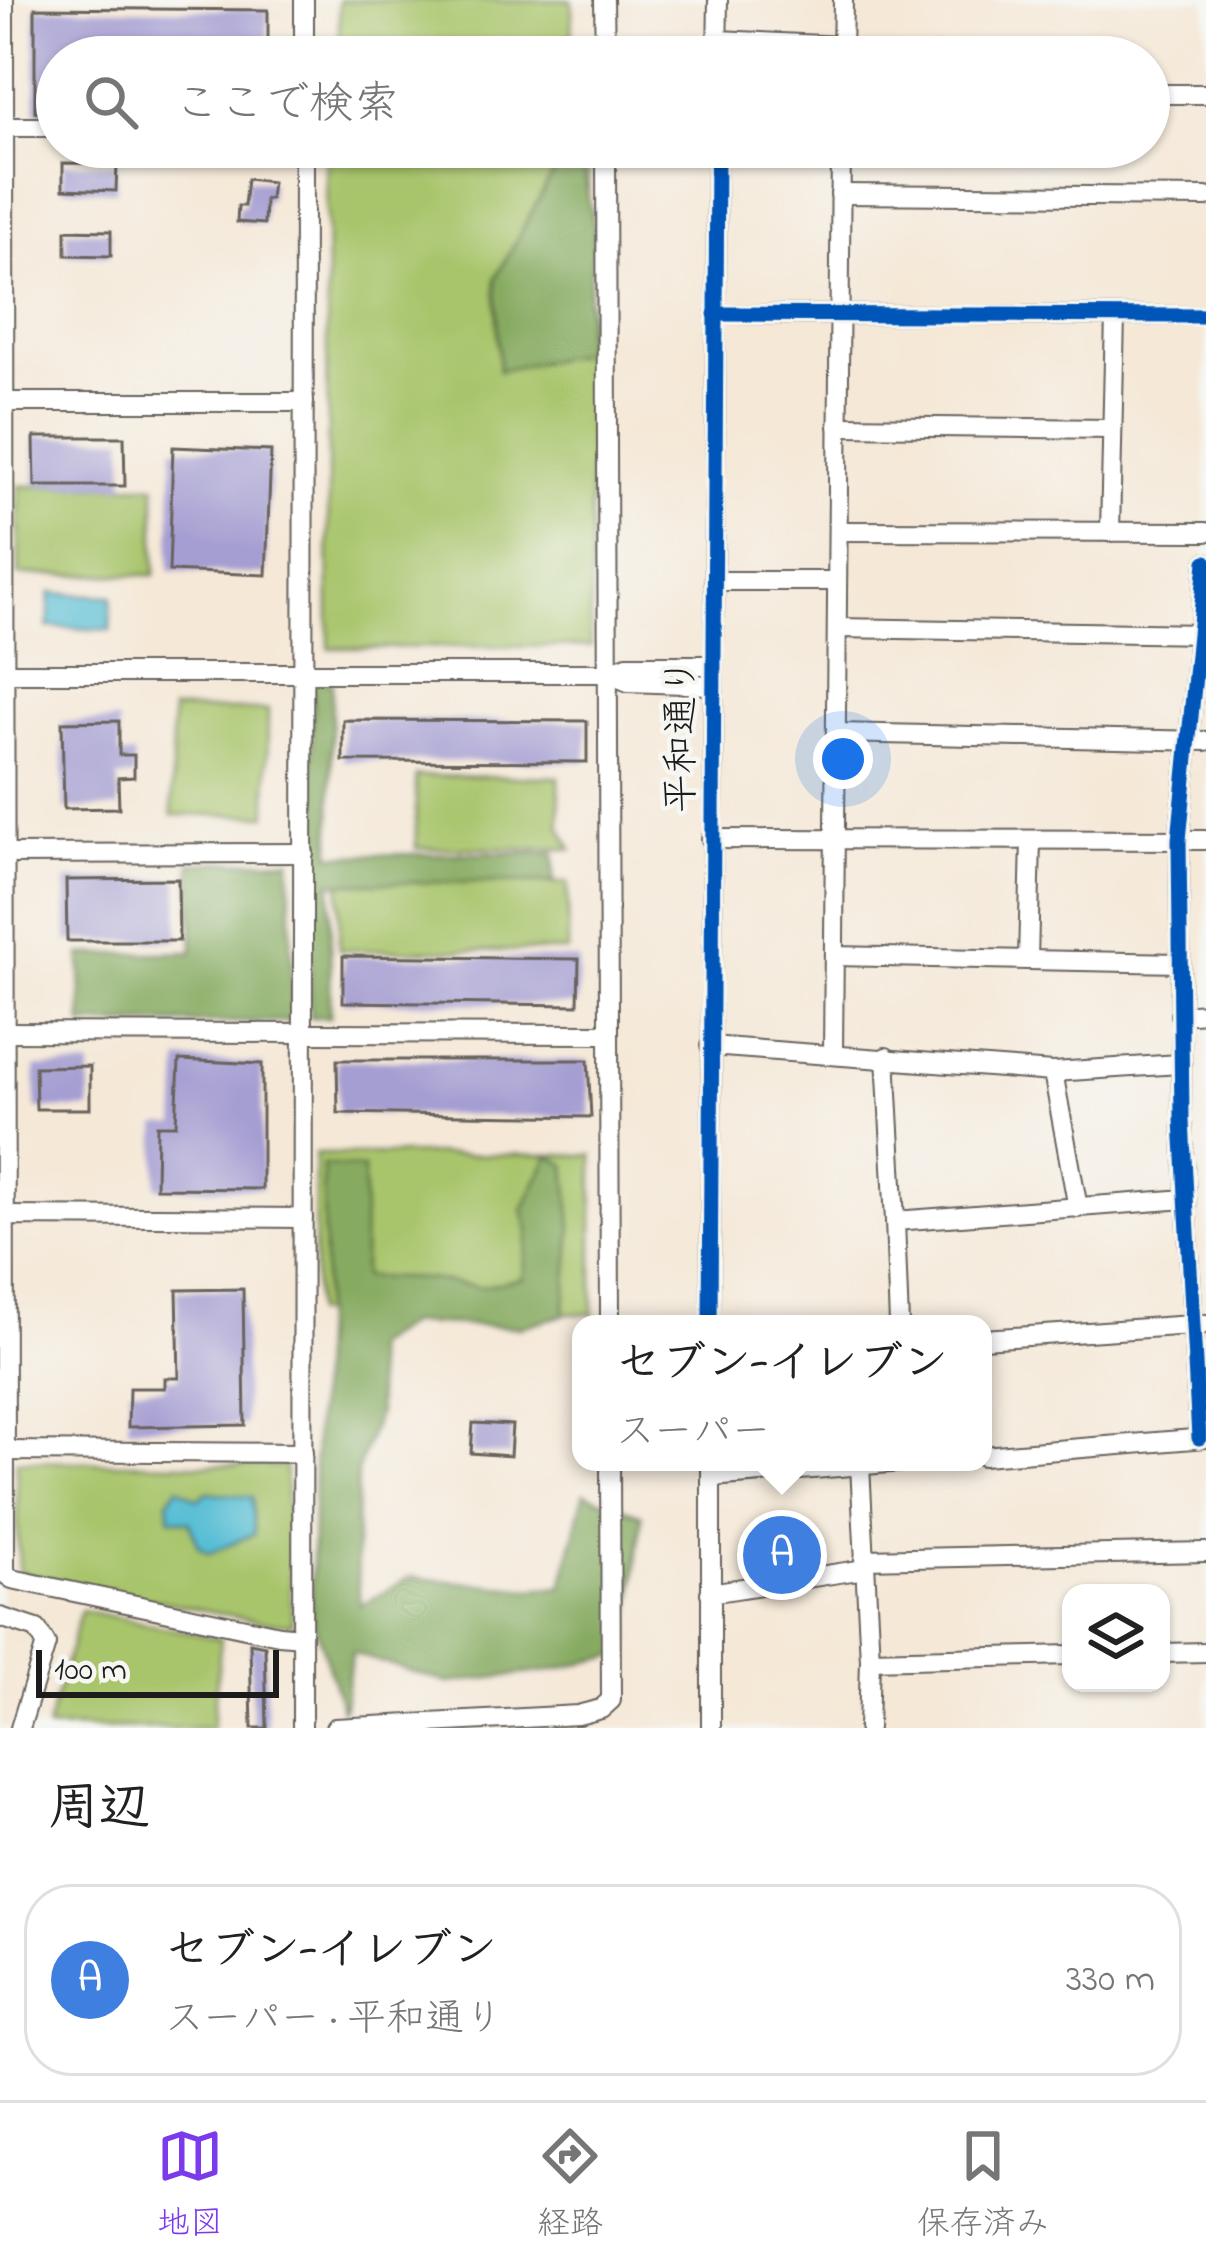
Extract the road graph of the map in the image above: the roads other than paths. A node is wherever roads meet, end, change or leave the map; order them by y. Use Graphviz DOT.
graph roads {
  1 [pos="4,0"];
  2 [pos="304,0"];
  3 [pos="604,0"];
  4 [pos="718,0"];
  5 [pos="843,0"];
  6 [pos="304,36"];
  7 [pos="605,36"];
  8 [pos="718,36"];
  9 [pos="842,36"];
  10 [pos="1170,94"];
  11 [pos="1206,94"];
  12 [pos="2,127"];
  13 [pos="36,127"];
  14 [pos="304,168"];
  15 [pos="606,168"];
  16 [pos="716,168"];
  17 [pos="841,168"];
  18 [pos="840,194"];
  19 [pos="1206,197"];
  20 [pos="715,314"];
  21 [pos="839,314"];
  22 [pos="1115,316"];
  23 [pos="1206,316"];
  24 [pos="2,402"];
  25 [pos="304,402"];
  26 [pos="838,427"];
  27 [pos="1112,429"];
  28 [pos="838,530"];
  29 [pos="1110,532"];
  30 [pos="1206,532"];
  31 [pos="1206,562"];
  32 [pos="714,581"];
  33 [pos="837,581"];
  34 [pos="837,628"];
  35 [pos="1203,634"];
  36 [pos="306,672"];
  37 [pos="1,673"];
  38 [pos="607,673"];
  39 [pos="711,675"];
  40 [pos="836,733"];
  41 [pos="1198,740"];
  42 [pos="711,839"];
  43 [pos="835,839"];
  44 [pos="1031,840"];
  45 [pos="1179,840"];
  46 [pos="1206,840"];
  47 [pos="304,853"];
  48 [pos="1,854"];
  49 [pos="834,956"];
  50 [pos="1028,960"];
  51 [pos="1180,964"];
  52 [pos="1206,1013"];
  53 [pos="1180,1015"];
  54 [pos="3,1032"];
  55 [pos="303,1033"];
  56 [pos="608,1034"];
  57 [pos="710,1046"];
  58 [pos="833,1054"];
  59 [pos="886,1058"];
  60 [pos="1180,1064"];
  61 [pos="1053,1072"];
  62 [pos="1206,1119"];
  63 [pos="1182,1120"];
  64 [pos="1186,1199"];
  65 [pos="1078,1208"];
  66 [pos="3,1218"];
  67 [pos="302,1218"];
  68 [pos="895,1221"];
  69 [pos="1197,1222"];
  70 [pos="610,1315"];
  71 [pos="710,1315"];
  72 [pos="899,1315"];
  73 [pos="1200,1324"];
  74 [pos="992,1338"];
  75 [pos="1203,1438"];
  76 [pos="4,1451"];
  77 [pos="302,1453"];
  78 [pos="992,1455"];
  79 [pos="610,1471"];
  80 [pos="711,1471"];
  81 [pos="860,1471"];
  82 [pos="1206,1552"];
  83 [pos="865,1564"];
  84 [pos="710,1592"];
  85 [pos="0,1617"];
  86 [pos="302,1637"];
  87 [pos="1206,1652"];
  88 [pos="1170,1653"];
  89 [pos="1062,1655"];
  90 [pos="870,1660"];
  91 [pos="20,1728"];
  92 [pos="302,1728"];
  93 [pos="335,1728"];
  94 [pos="711,1728"];
  95 [pos="868,1728"];
  1 -- 12 [label="street"];
  2 -- 6 [label="street"];
  3 -- 7 [label="street"];
  4 -- 8 [label="street"];
  5 -- 9 [label="street"];
  10 -- 11 [label="street"];
  12 -- 13 [label="street"];
  12 -- 24 [label="street"];
  14 -- 25 [label="street"];
  15 -- 38 [label="street"];
  16 -- 20 [label="street, 平和通り"];
  17 -- 18 [label="street"];
  18 -- 19 [label="street"];
  18 -- 21 [label="street"];
  20 -- 21 [label="street"];
  20 -- 32 [label="street, 平和通り"];
  21 -- 22 [label="street"];
  21 -- 26 [label="street"];
  22 -- 23 [label="street"];
  22 -- 27 [label="street"];
  24 -- 25 [label="street"];
  24 -- 37 [label="street"];
  25 -- 36 [label="street"];
  26 -- 27 [label="street"];
  26 -- 28 [label="street"];
  27 -- 29 [label="street"];
  28 -- 29 [label="street"];
  28 -- 33 [label="street"];
  29 -- 30 [label="street"];
  31 -- 35 [label="street"];
  32 -- 33 [label="street"];
  32 -- 39 [label="street, 平和通り"];
  33 -- 34 [label="street"];
  34 -- 35 [label="street"];
  34 -- 40 [label="street"];
  35 -- 41 [label="street"];
  36 -- 37 [label="street"];
  36 -- 38 [label="street"];
  36 -- 47 [label="street"];
  37 -- 48 [label="street"];
  38 -- 39 [label="street"];
  38 -- 56 [label="street"];
  39 -- 42 [label="street, 平和通り"];
  40 -- 41 [label="street"];
  40 -- 43 [label="street"];
  41 -- 45 [label="street"];
  42 -- 43 [label="street"];
  42 -- 57 [label="street, 平和通り"];
  43 -- 44 [label="street"];
  43 -- 49 [label="street"];
  44 -- 45 [label="street"];
  44 -- 50 [label="street"];
  45 -- 46 [label="street"];
  45 -- 51 [label="street"];
  47 -- 48 [label="street"];
  47 -- 55 [label="street"];
  48 -- 54 [label="street"];
  49 -- 50 [label="street"];
  49 -- 58 [label="street"];
  50 -- 51 [label="street"];
  51 -- 53 [label="street"];
  52 -- 53 [label="street"];
  53 -- 60 [label="street"];
  54 -- 55 [label="street"];
  54 -- 66 [label="street"];
  55 -- 56 [label="street"];
  55 -- 67 [label="street"];
  56 -- 70 [label="street"];
  57 -- 58 [label="street"];
  57 -- 71 [label="street, 平和通り"];
  58 -- 59 [label="street"];
  59 -- 61 [label="street"];
  59 -- 68 [label="street"];
  60 -- 61 [label="street"];
  60 -- 63 [label="street"];
  61 -- 65 [label="street"];
  62 -- 63 [label="street"];
  63 -- 64 [label="street"];
  64 -- 65 [label="street"];
  64 -- 69 [label="street"];
  65 -- 68 [label="street"];
  66 -- 67 [label="street"];
  66 -- 76 [label="street"];
  67 -- 77 [label="street"];
  68 -- 72 [label="street"];
  69 -- 73 [label="street"];
  73 -- 74 [label="street"];
  73 -- 75 [label="street"];
  75 -- 78 [label="street"];
  76 -- 77 [label="street"];
  76 -- 86 [label="street"];
  77 -- 86 [label="street"];
  79 -- 93 [label="street"];
  80 -- 84 [label="street"];
  81 -- 83 [label="street"];
  82 -- 83 [label="street"];
  83 -- 84 [label="street"];
  83 -- 90 [label="street"];
  84 -- 94 [label="street"];
  85 -- 91 [label="street"];
  86 -- 92 [label="street"];
  87 -- 88 [label="street"];
  89 -- 90 [label="street"];
  90 -- 95 [label="street"];
}
